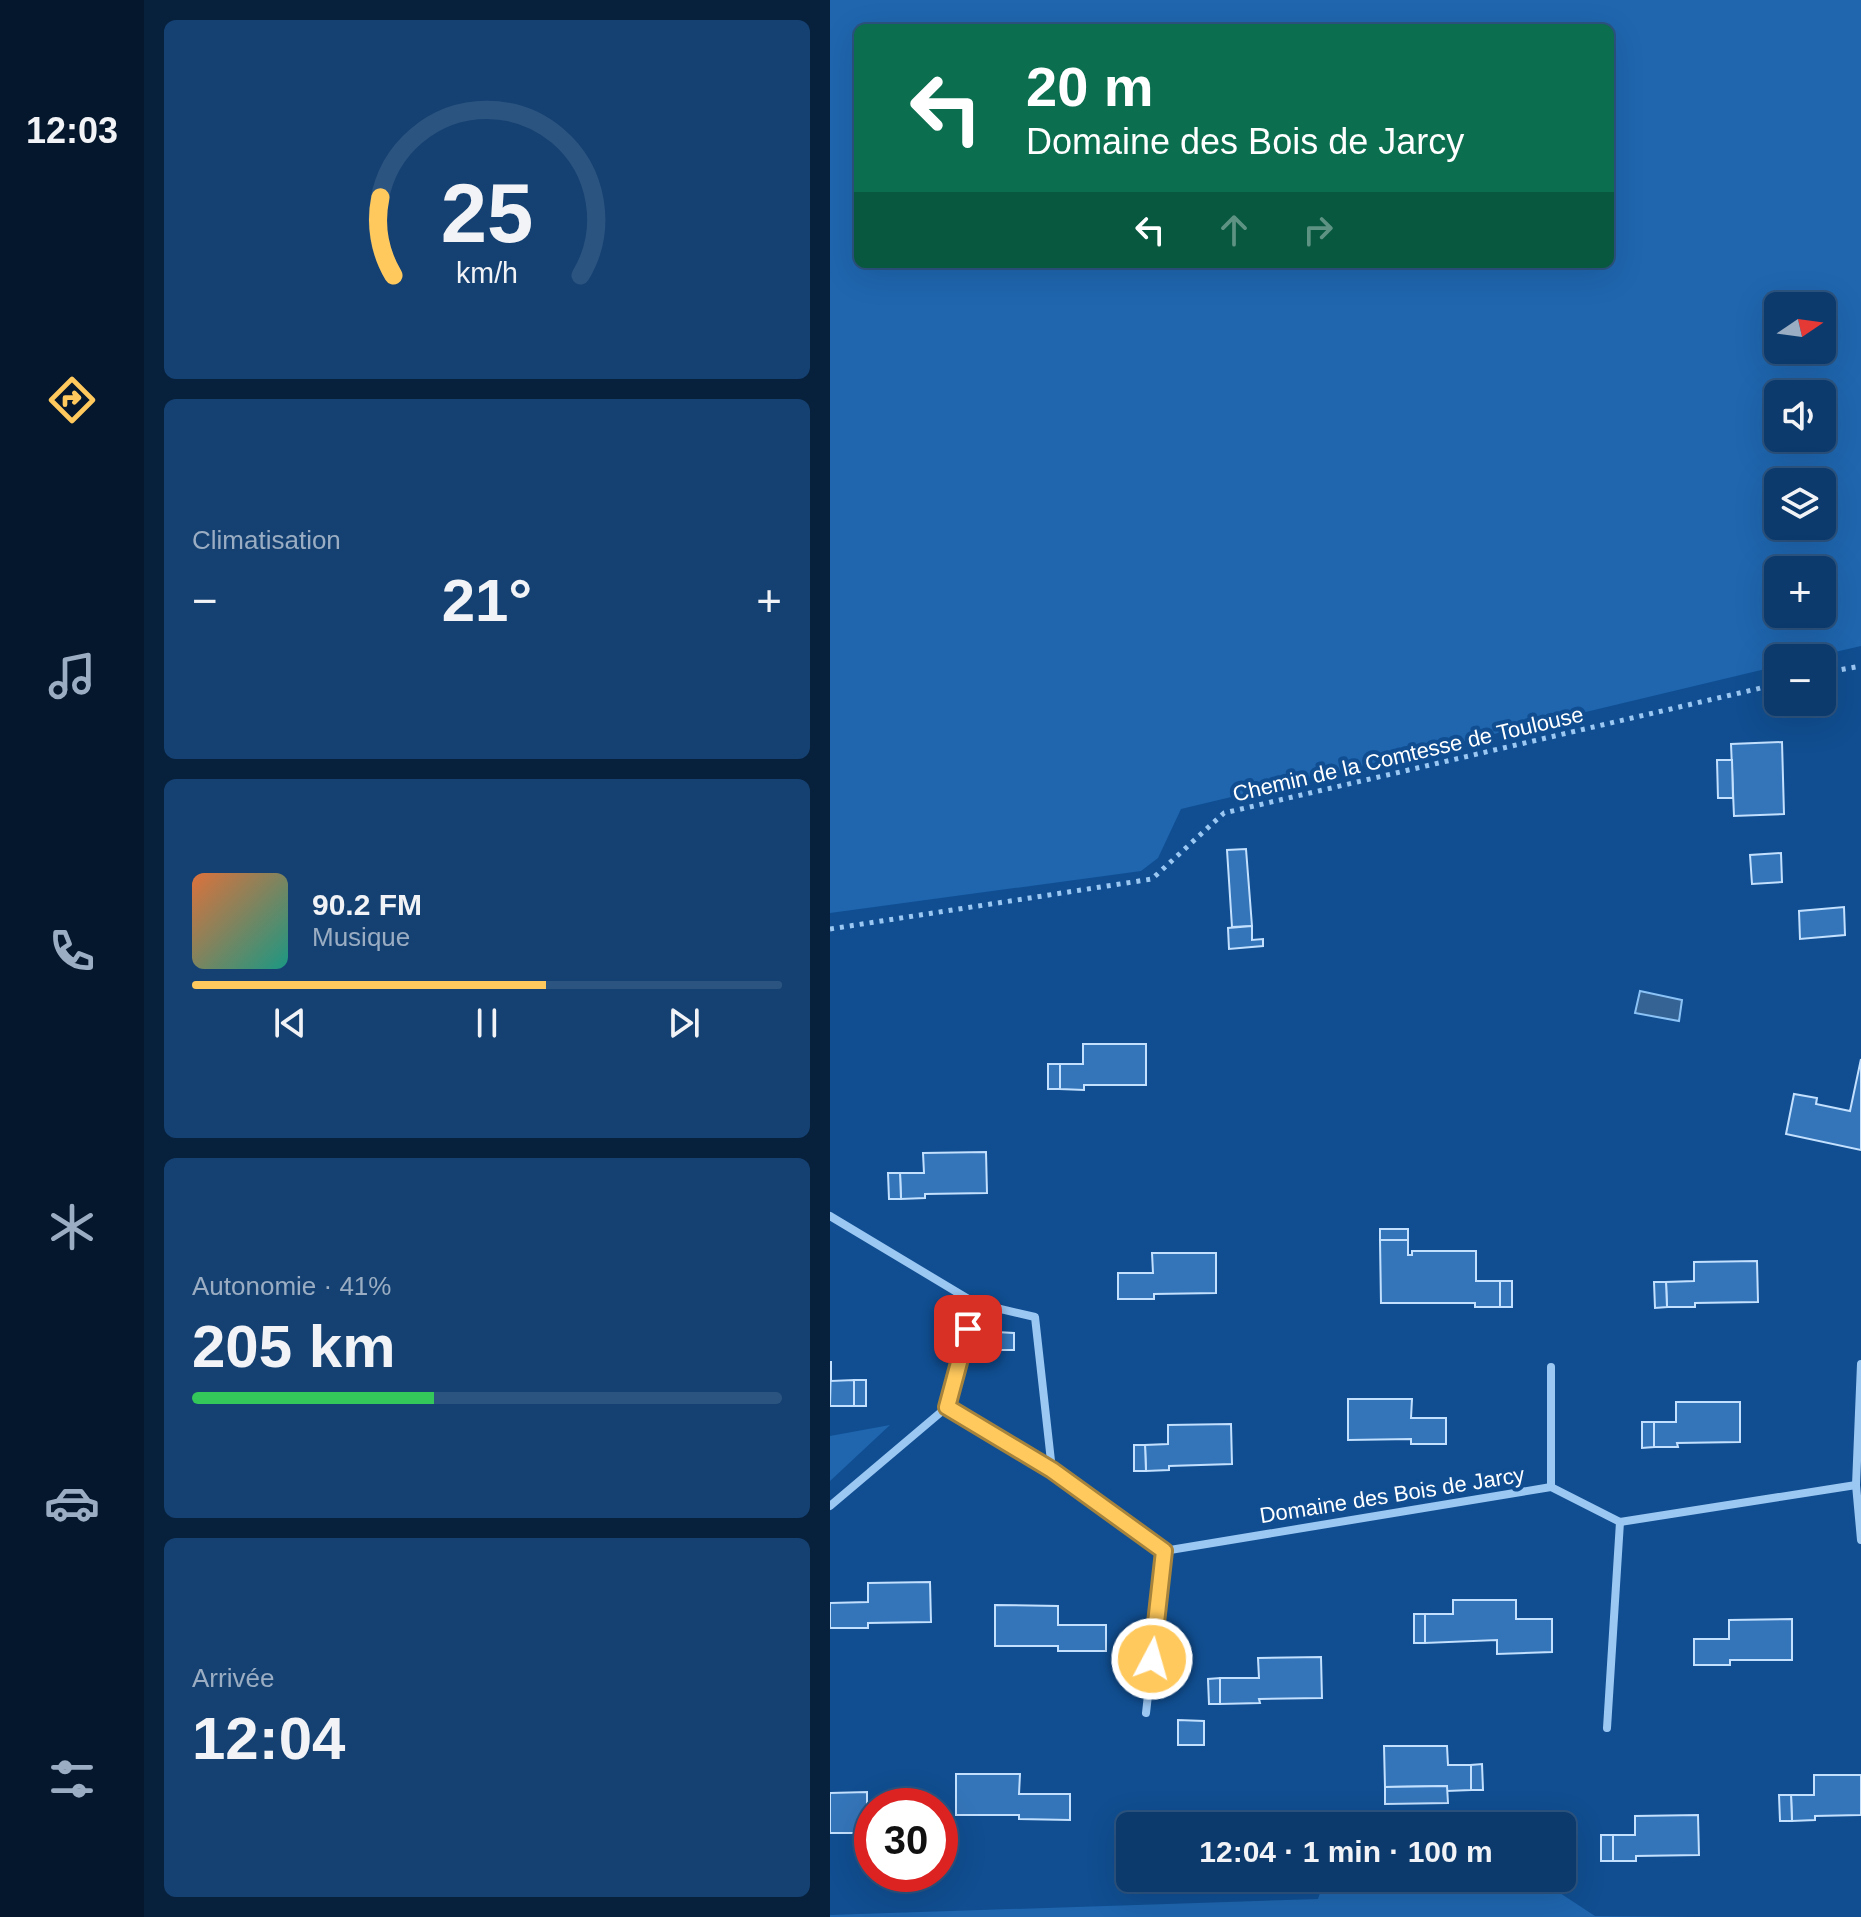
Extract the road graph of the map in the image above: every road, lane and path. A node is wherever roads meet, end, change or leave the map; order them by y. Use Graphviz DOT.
graph roads {
  1 [pos="1861,666"];
  2 [pos="1836,670"];
  3 [pos="1764,687"];
  4 [pos="830,929"];
  5 [pos="830,1216"];
  6 [pos="975,1303"];
  7 [pos="1861,1364"];
  8 [pos="1551,1367"];
  9 [pos="947,1407"];
  10 [pos="1052,1470"];
  11 [pos="1856,1485"];
  12 [pos="1551,1487"];
  13 [pos="830,1506"];
  14 [pos="1620,1522"];
  15 [pos="1861,1540"];
  16 [pos="1164,1551"];
  17 [pos="1146,1713"];
  18 [pos="1607,1728"];
  1 -- 2 [label="path"];
  3 -- 4 [label="path, Chemin de la Comtesse de Toulouse"];
  5 -- 6 [label="street"];
  6 -- 9 [label="street"];
  6 -- 10 [label="street"];
  7 -- 11 [label="street"];
  8 -- 12 [label="street"];
  9 -- 10 [label="street"];
  9 -- 13 [label="street"];
  10 -- 16 [label="street"];
  11 -- 14 [label="street"];
  11 -- 15 [label="street"];
  12 -- 14 [label="street, Domaine des Bois de Jarcy"];
  12 -- 16 [label="street, Domaine des Bois de Jarcy"];
  14 -- 18 [label="street"];
  16 -- 17 [label="street"];
}
